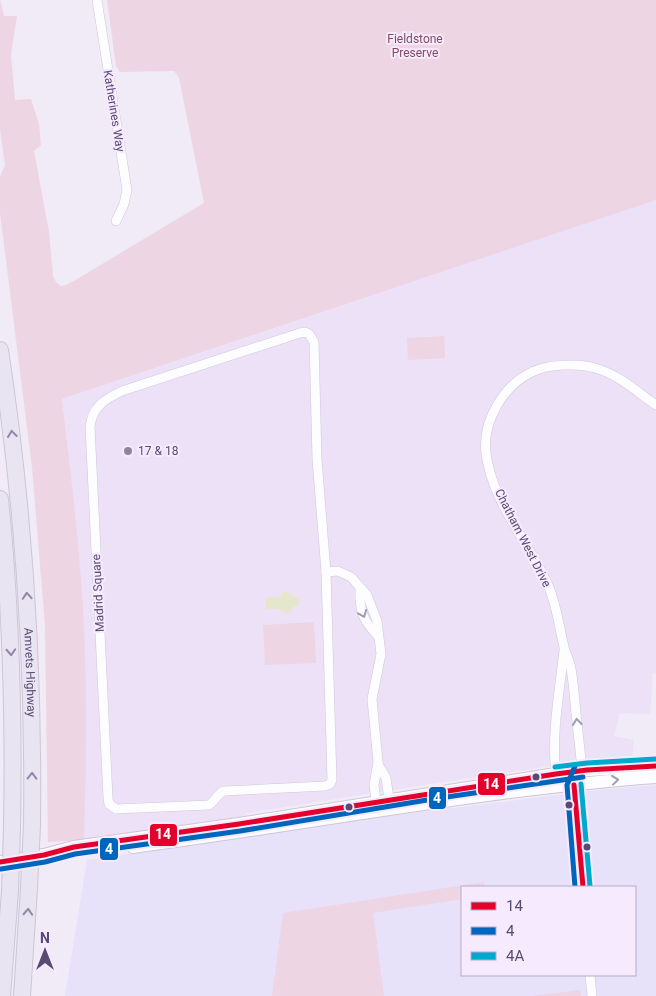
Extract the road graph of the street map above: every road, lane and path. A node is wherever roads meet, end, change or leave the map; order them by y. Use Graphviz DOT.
graph roads {
  1 [pos="97,0"];
  2 [pos="116,222"];
  3 [pos="0,350"];
  4 [pos="656,405"];
  5 [pos="0,499"];
  6 [pos="326,572"];
  7 [pos="564,647"];
  8 [pos="378,762"];
  9 [pos="656,766"];
  10 [pos="582,770"];
  11 [pos="556,774"];
  12 [pos="656,777"];
  13 [pos="574,784"];
  14 [pos="390,804"];
  15 [pos="376,806"];
  16 [pos="0,862"];
  17 [pos="583,886"];
  18 [pos="590,976"];
  19 [pos="2,996"];
  20 [pos="22,996"];
  21 [pos="592,996"];
  1 -- 2 [label="street, Katherines Way"];
  20 -- 3 [label="highway, Amvets Highway, one-way, bridge"];
  4 -- 7 [label="street, Chatham West Drive"];
  5 -- 19 [label="highway, Amvets Highway, one-way, bridge"];
  6 -- 6 [label="street, Madrid Square"];
  6 -- 8 [label="street"];
  10 -- 7 [label="street, Chatham West Drive, one-way"];
  7 -- 11 [label="street, Chatham West Drive"];
  8 -- 14 [label="street"];
  8 -- 15 [label="street"];
  9 -- 10 [label="main road"];
  10 -- 11 [label="main road"];
  10 -- 13 [label="street"];
  11 -- 13 [label="street"];
  11 -- 14 [label="main road"];
  13 -- 12 [label="main road, one-way"];
  13 -- 14 [label="main road"];
  13 -- 17 [label="street"];
  14 -- 15 [label="main road"];
  15 -- 16 [label="main road"];
  18 -- 21 [label="street"];
}
